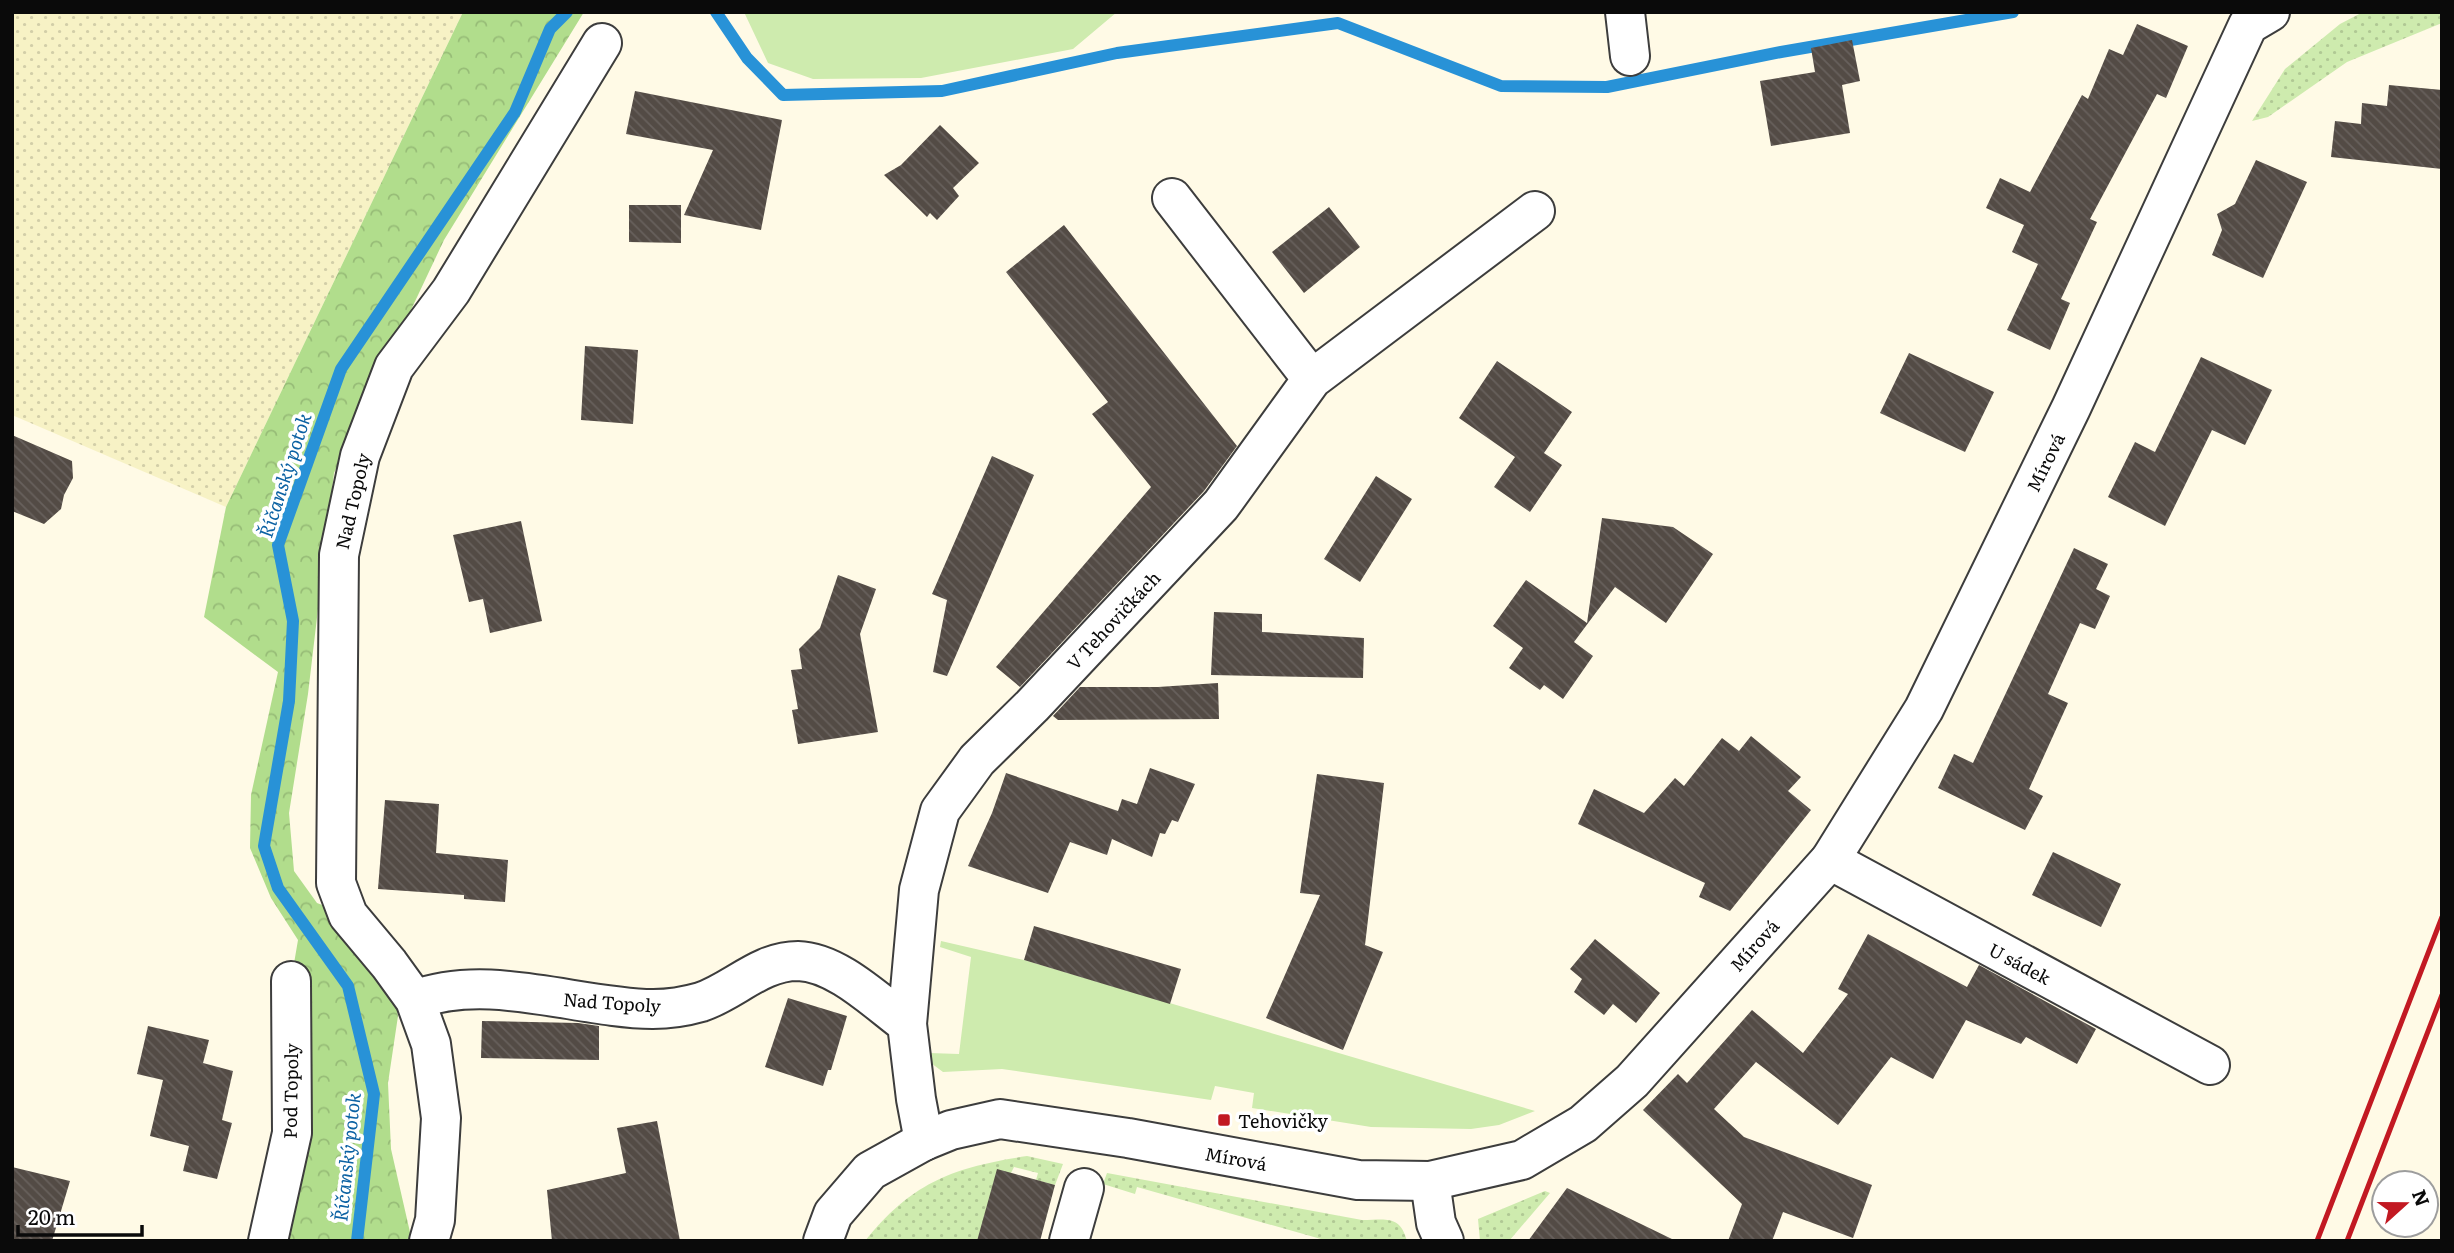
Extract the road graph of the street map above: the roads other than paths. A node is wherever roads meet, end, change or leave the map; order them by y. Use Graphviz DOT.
graph roads {
  1 [pos="1625,12"];
  2 [pos="2257,16"];
  3 [pos="602,43"];
  4 [pos="1630,56"];
  5 [pos="1172,198"];
  6 [pos="1535,211"];
  7 [pos="1312,379"];
  8 [pos="1830,860"];
  9 [pos="291,981"];
  10 [pos="415,1000"];
  11 [pos="907,1024"];
  12 [pos="2210,1065"];
  13 [pos="924,1141"];
  14 [pos="1430,1181"];
  15 [pos="1084,1188"];
  16 [pos="268,1241"];
  17 [pos="429,1241"];
  18 [pos="822,1241"];
  19 [pos="1069,1241"];
  20 [pos="1444,1241"];
  1 -- 4 [label="street"];
  2 -- 8 [label="street, Mírová"];
  3 -- 10 [label="street, Nad Topoly"];
  5 -- 7 [label="street"];
  6 -- 7 [label="street, V Tehovičkách"];
  7 -- 11 [label="street, V Tehovičkách"];
  8 -- 12 [label="street, U sádek"];
  8 -- 14 [label="street, Mírová"];
  9 -- 16 [label="street, Pod Topoly"];
  10 -- 11 [label="street, Nad Topoly"];
  10 -- 17 [label="street, Nad Topoly"];
  11 -- 13 [label="street, V Tehovičkách"];
  13 -- 14 [label="street, Mírová"];
  13 -- 18 [label="street, Mírová"];
  14 -- 20 [label="street"];
  15 -- 19 [label="street"];
}
